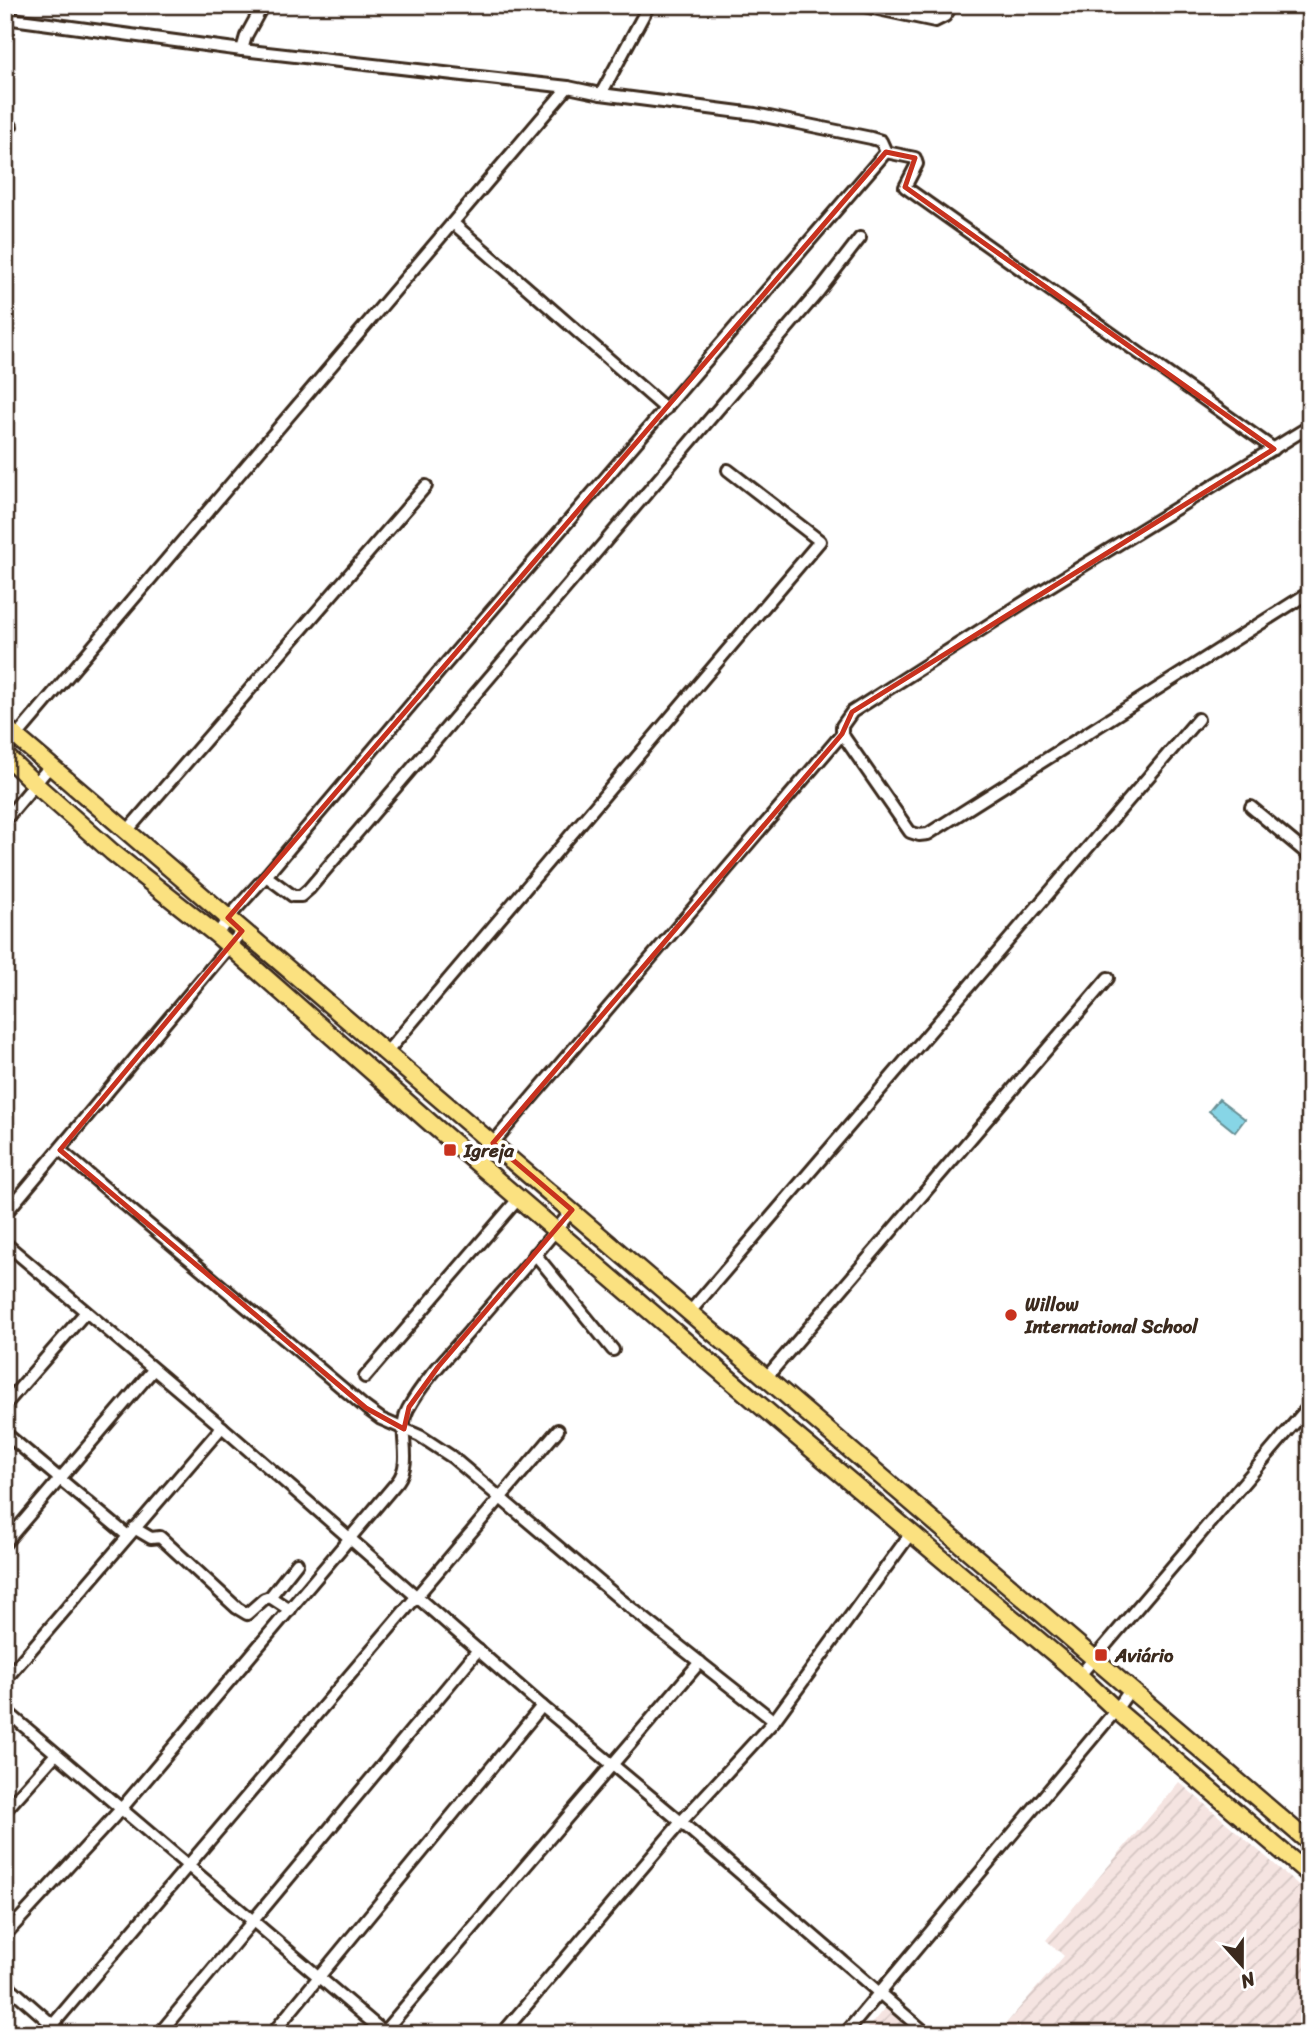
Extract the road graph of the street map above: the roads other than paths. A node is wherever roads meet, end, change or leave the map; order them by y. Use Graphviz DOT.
graph roads {
  1 [pos="263,5"];
  2 [pos="649,5"];
  3 [pos="859,5"];
  4 [pos="952,5"];
  5 [pos="5,18"];
  6 [pos="242,50"];
  7 [pos="568,87"];
  8 [pos="601,94"];
  9 [pos="886,152"];
  10 [pos="454,224"];
  11 [pos="860,238"];
  12 [pos="666,409"];
  13 [pos="1310,426"];
  14 [pos="1274,449"];
  15 [pos="728,470"];
  16 [pos="426,486"];
  17 [pos="1310,592"];
  18 [pos="1198,719"];
  19 [pos="11,732"];
  20 [pos="842,734"];
  21 [pos="5,750"];
  22 [pos="5,755"];
  23 [pos="51,765"];
  24 [pos="35,784"];
  25 [pos="1251,807"];
  26 [pos="5,820"];
  27 [pos="127,831"];
  28 [pos="1310,856"];
  29 [pos="266,876"];
  30 [pos="228,918"];
  31 [pos="242,931"];
  32 [pos="217,935"];
  33 [pos="229,948"];
  34 [pos="1108,978"];
  35 [pos="386,1053"];
  36 [pos="493,1143"];
  37 [pos="60,1150"];
  38 [pos="479,1163"];
  39 [pos="519,1198"];
  40 [pos="572,1210"];
  41 [pos="5,1214"];
  42 [pos="557,1229"];
  43 [pos="5,1243"];
  44 [pos="535,1254"];
  45 [pos="85,1313"];
  46 [pos="689,1313"];
  47 [pos="613,1350"];
  48 [pos="153,1370"];
  49 [pos="365,1377"];
  50 [pos="765,1379"];
  51 [pos="5,1405"];
  52 [pos="1310,1405"];
  53 [pos="222,1427"];
  54 [pos="404,1429"];
  55 [pos="558,1430"];
  56 [pos="5,1433"];
  57 [pos="59,1479"];
  58 [pos="500,1496"];
  59 [pos="131,1532"];
  60 [pos="911,1533"];
  61 [pos="351,1539"];
  62 [pos="5,1543"];
  63 [pos="297,1563"];
  64 [pos="417,1596"];
  65 [pos="270,1597"];
  66 [pos="290,1610"];
  67 [pos="478,1650"];
  68 [pos="1093,1659"];
  69 [pos="700,1662"];
  70 [pos="1080,1675"];
  71 [pos="5,1680"];
  72 [pos="1130,1690"];
  73 [pos="542,1706"];
  74 [pos="5,1710"];
  75 [pos="1116,1710"];
  76 [pos="774,1721"];
  77 [pos="56,1754"];
  78 [pos="613,1765"];
  79 [pos="122,1808"];
  80 [pos="5,1811"];
  81 [pos="681,1822"];
  82 [pos="1308,1838"];
  83 [pos="188,1865"];
  84 [pos="1310,1875"];
  85 [pos="255,1921"];
  86 [pos="5,1935"];
  87 [pos="320,1976"];
  88 [pos="5,1983"];
  89 [pos="880,1994"];
  90 [pos="49,2029"];
  91 [pos="384,2033"];
  92 [pos="63,2034"];
  93 [pos="159,2034"];
  94 [pos="272,2034"];
  95 [pos="502,2034"];
  96 [pos="845,2034"];
  97 [pos="926,2034"];
  1 -- 6 [label="street"];
  2 -- 8 [label="street"];
  3 -- 4 [label="street"];
  5 -- 6 [label="street"];
  6 -- 7 [label="street"];
  7 -- 8 [label="street"];
  7 -- 10 [label="street"];
  8 -- 9 [label="street"];
  9 -- 12 [label="street"];
  9 -- 14 [label="street"];
  10 -- 12 [label="street"];
  10 -- 19 [label="street"];
  11 -- 29 [label="street"];
  12 -- 29 [label="street"];
  13 -- 14 [label="street"];
  14 -- 20 [label="street"];
  15 -- 35 [label="street"];
  16 -- 27 [label="street"];
  17 -- 20 [label="street"];
  18 -- 46 [label="street"];
  19 -- 21 [label="street"];
  19 -- 23 [label="highway"];
  20 -- 36 [label="street"];
  22 -- 24 [label="highway"];
  23 -- 24 [label="street"];
  23 -- 27 [label="highway"];
  24 -- 26 [label="street"];
  24 -- 32 [label="highway"];
  25 -- 28 [label="street"];
  27 -- 30 [label="highway"];
  29 -- 30 [label="street"];
  30 -- 31 [label="highway"];
  30 -- 32 [label="street"];
  31 -- 33 [label="street"];
  31 -- 35 [label="highway"];
  32 -- 33 [label="highway"];
  33 -- 37 [label="street"];
  33 -- 38 [label="highway"];
  34 -- 50 [label="street"];
  35 -- 36 [label="highway"];
  36 -- 38 [label="street"];
  36 -- 40 [label="highway"];
  37 -- 41 [label="street"];
  37 -- 54 [label="street"];
  38 -- 39 [label="highway"];
  39 -- 42 [label="highway"];
  39 -- 49 [label="street"];
  40 -- 42 [label="street"];
  40 -- 46 [label="highway"];
  42 -- 44 [label="street"];
  42 -- 60 [label="highway"];
  43 -- 45 [label="street"];
  44 -- 47 [label="street"];
  44 -- 54 [label="street"];
  45 -- 48 [label="street"];
  45 -- 51 [label="street"];
  46 -- 50 [label="highway"];
  48 -- 53 [label="street"];
  48 -- 57 [label="street"];
  50 -- 68 [label="highway"];
  52 -- 68 [label="street"];
  53 -- 59 [label="street"];
  53 -- 61 [label="street"];
  54 -- 58 [label="street"];
  54 -- 61 [label="street"];
  55 -- 58 [label="street"];
  56 -- 57 [label="street"];
  57 -- 59 [label="street"];
  57 -- 62 [label="street"];
  58 -- 64 [label="street"];
  58 -- 69 [label="street"];
  59 -- 65 [label="street"];
  59 -- 71 [label="street"];
  60 -- 70 [label="highway"];
  60 -- 76 [label="street"];
  61 -- 64 [label="street"];
  61 -- 66 [label="street"];
  63 -- 65 [label="street"];
  64 -- 67 [label="street"];
  64 -- 83 [label="street"];
  65 -- 66 [label="street"];
  66 -- 79 [label="street"];
  67 -- 73 [label="street"];
  67 -- 85 [label="street"];
  68 -- 70 [label="street"];
  68 -- 72 [label="highway"];
  69 -- 76 [label="street"];
  69 -- 78 [label="street"];
  70 -- 75 [label="highway"];
  72 -- 75 [label="street"];
  72 -- 82 [label="highway"];
  73 -- 78 [label="street"];
  73 -- 87 [label="street"];
  74 -- 77 [label="street"];
  75 -- 84 [label="highway"];
  75 -- 89 [label="street"];
  76 -- 81 [label="street"];
  77 -- 79 [label="street"];
  77 -- 80 [label="street"];
  78 -- 81 [label="street"];
  78 -- 91 [label="street"];
  79 -- 83 [label="street"];
  79 -- 86 [label="street"];
  81 -- 89 [label="street"];
  81 -- 95 [label="street"];
  83 -- 85 [label="street"];
  83 -- 90 [label="street"];
  85 -- 87 [label="street"];
  85 -- 93 [label="street"];
  87 -- 91 [label="street"];
  87 -- 94 [label="street"];
  88 -- 90 [label="street"];
  89 -- 96 [label="street"];
  89 -- 97 [label="street"];
  90 -- 92 [label="street"];
}
